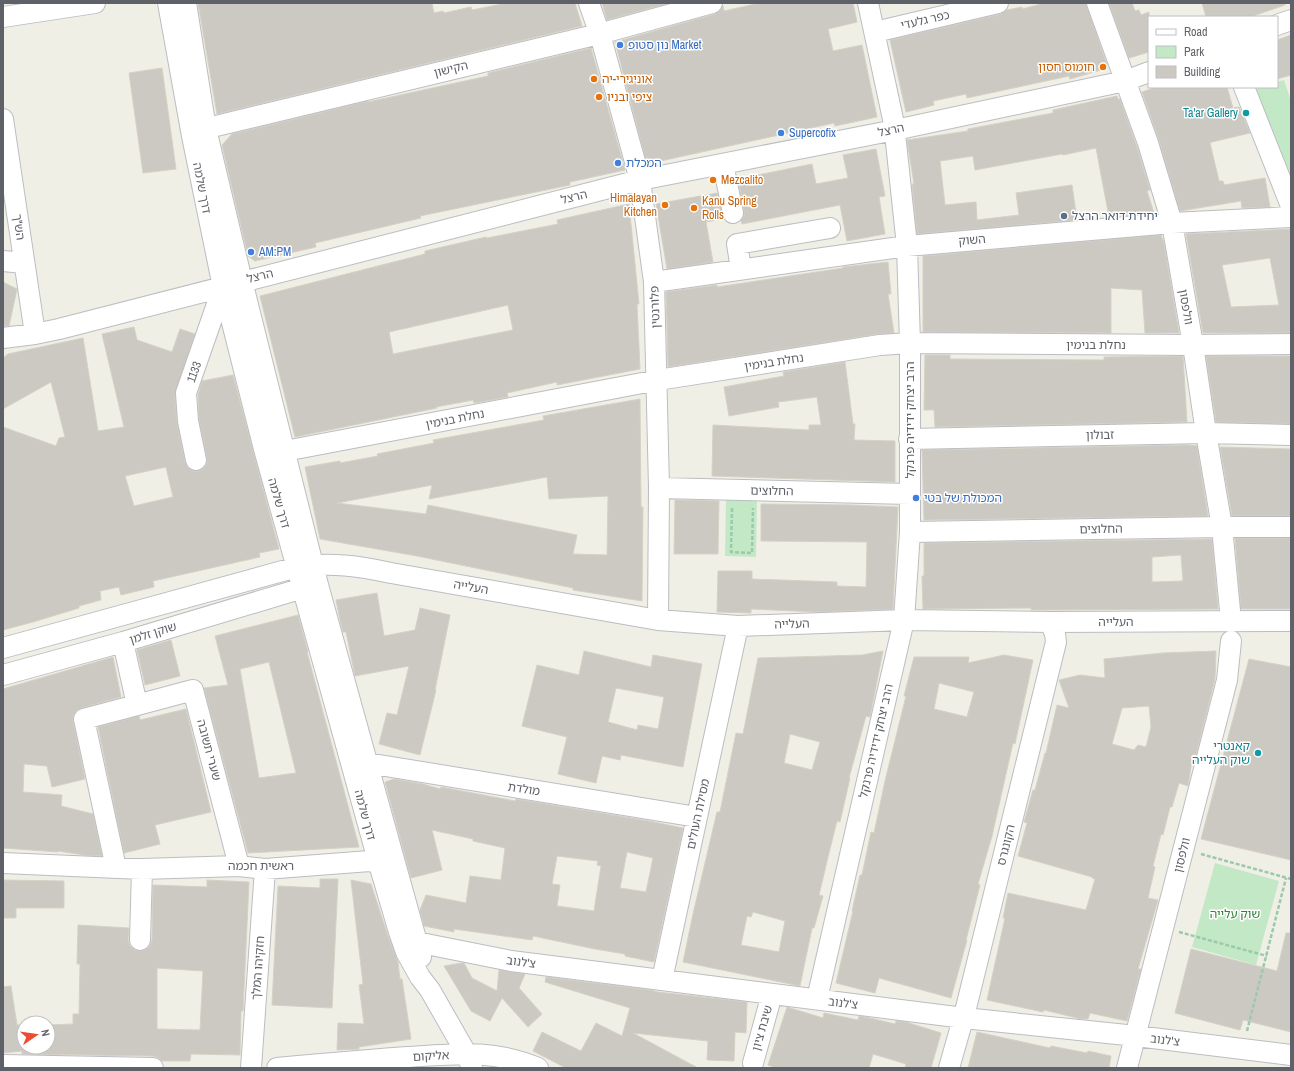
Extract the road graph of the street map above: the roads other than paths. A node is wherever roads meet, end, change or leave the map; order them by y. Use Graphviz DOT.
graph roads {
  1 [pos="95,3"];
  2 [pos="168,3"];
  3 [pos="186,3"];
  4 [pos="589,3"];
  5 [pos="712,3"];
  6 [pos="868,3"];
  7 [pos="998,3"];
  8 [pos="1097,3"];
  9 [pos="3,17"];
  10 [pos="1291,20"];
  11 [pos="1278,25"];
  12 [pos="875,32"];
  13 [pos="599,34"];
  14 [pos="1148,72"];
  15 [pos="1125,81"];
  16 [pos="1244,88"];
  17 [pos="3,119"];
  18 [pos="895,130"];
  19 [pos="199,133"];
  20 [pos="723,164"];
  21 [pos="640,180"];
  22 [pos="1291,206"];
  23 [pos="733,213"];
  24 [pos="1291,217"];
  25 [pos="1172,223"];
  26 [pos="830,228"];
  27 [pos="907,246"];
  28 [pos="3,261"];
  29 [pos="24,264"];
  30 [pos="741,269"];
  31 [pos="654,282"];
  32 [pos="232,284"];
  33 [pos="35,334"];
  34 [pos="3,338"];
  35 [pos="910,343"];
  36 [pos="1291,344"];
  37 [pos="1193,345"];
  38 [pos="658,380"];
  39 [pos="1206,433"];
  40 [pos="1291,435"];
  41 [pos="909,440"];
  42 [pos="264,450"];
  43 [pos="285,451"];
  44 [pos="196,460"];
  45 [pos="659,488"];
  46 [pos="910,494"];
  47 [pos="1222,527"];
  48 [pos="1291,527"];
  49 [pos="910,532"];
  50 [pos="305,566"];
  51 [pos="303,588"];
  52 [pos="658,620"];
  53 [pos="904,620"];
  54 [pos="1231,621"];
  55 [pos="1291,621"];
  56 [pos="1050,622"];
  57 [pos="738,626"];
  58 [pos="1231,641"];
  59 [pos="122,642"];
  60 [pos="3,648"];
  61 [pos="3,675"];
  62 [pos="137,705"];
  63 [pos="360,766"];
  64 [pos="697,817"];
  65 [pos="3,863"];
  66 [pos="379,864"];
  67 [pos="239,866"];
  68 [pos="116,868"];
  69 [pos="142,869"];
  70 [pos="265,869"];
  71 [pos="398,932"];
  72 [pos="140,940"];
  73 [pos="416,942"];
  74 [pos="662,980"];
  75 [pos="430,990"];
  76 [pos="772,994"];
  77 [pos="817,999"];
  78 [pos="964,1018"];
  79 [pos="1136,1036"];
  80 [pos="1291,1055"];
  81 [pos="469,1061"];
  82 [pos="386,1063"];
  83 [pos="753,1063"];
  84 [pos="3,1065"];
  85 [pos="153,1068"];
  86 [pos="251,1068"];
  87 [pos="277,1068"];
  88 [pos="538,1068"];
  89 [pos="949,1068"];
  90 [pos="1127,1068"];
  1 -- 9 [label="street"];
  2 -- 19 [label="street, דרך שלמה"];
  3 -- 19 [label="street, דרך שלמה"];
  4 -- 13 [label="street, פלורנטין"];
  5 -- 13 [label="street, הקישון"];
  6 -- 12 [label="street, הרב יצחק ידידיה פרנקל"];
  7 -- 12 [label="street, כפר גלעדי"];
  8 -- 15 [label="street, וולפסון"];
  10 -- 11 [label="street"];
  12 -- 18 [label="street, הרב יצחק ידידיה פרנקל"];
  13 -- 19 [label="street, הקישון"];
  13 -- 21 [label="street, פלורנטין"];
  14 -- 15 [label="street, הרצל"];
  15 -- 18 [label="street, הרצל"];
  15 -- 25 [label="street, וולפסון"];
  16 -- 22 [label="street"];
  17 -- 29 [label="street, הש\"ך"];
  18 -- 20 [label="street, הרצל"];
  18 -- 27 [label="street, הרב יצחק ידידיה פרנקל"];
  19 -- 32 [label="street, דרך שלמה"];
  20 -- 21 [label="street, הרצל"];
  20 -- 23 [label="street"];
  21 -- 31 [label="street, פלורנטין"];
  21 -- 32 [label="street, הרצל"];
  24 -- 25 [label="street, השוק"];
  25 -- 27 [label="street, השוק"];
  25 -- 37 [label="street, וולפסון"];
  26 -- 30 [label="street"];
  27 -- 30 [label="street, השוק"];
  27 -- 35 [label="street, הרב יצחק ידידיה פרנקל"];
  28 -- 29 [label="street"];
  29 -- 33 [label="street, הש\"ך"];
  30 -- 31 [label="street, השוק"];
  31 -- 38 [label="street, פלורנטין"];
  32 -- 33 [label="street, הרצל"];
  32 -- 42 [label="street, דרך שלמה"];
  32 -- 43 [label="street, דרך שלמה"];
  32 -- 44 [label="street, 1133"];
  33 -- 34 [label="street, הרצל"];
  35 -- 37 [label="street, נחלת בנימין"];
  35 -- 38 [label="street, נחלת בנימין"];
  35 -- 41 [label="street, הרב יצחק ידידיה פרנקל"];
  36 -- 37 [label="street, נחלת בנימין"];
  37 -- 39 [label="street, וולפסון"];
  38 -- 43 [label="street, נחלת בנימין"];
  38 -- 45 [label="street, פלורנטין"];
  39 -- 40 [label="street, זבולון"];
  39 -- 41 [label="street, זבולון"];
  39 -- 47 [label="street, וולפסון"];
  41 -- 46 [label="street, הרב יצחק ידידיה פרנקל"];
  42 -- 43 [label="street, נחלת בנימין"];
  42 -- 50 [label="street, דרך שלמה"];
  43 -- 50 [label="street, דרך שלמה"];
  45 -- 46 [label="street, החלוצים"];
  45 -- 52 [label="street, פלורנטין"];
  46 -- 49 [label="street, הרב יצחק ידידיה פרנקל"];
  47 -- 48 [label="street, החלוצים"];
  47 -- 49 [label="street, החלוצים"];
  47 -- 54 [label="street, וולפסון"];
  49 -- 53 [label="street, הרב יצחק ידידיה פרנקל"];
  50 -- 51 [label="street, דרך שלמה"];
  50 -- 52 [label="street, העלייה"];
  50 -- 60 [label="street, שוקן זלמן"];
  50 -- 63 [label="street, דרך שלמה"];
  51 -- 59 [label="street, שוקן זלמן"];
  51 -- 63 [label="street, דרך שלמה"];
  52 -- 57 [label="street, העלייה"];
  53 -- 56 [label="street, העלייה"];
  53 -- 57 [label="street, העלייה"];
  53 -- 77 [label="street, הרב יצחק ידידיה פרנקל"];
  54 -- 55 [label="street, העלייה"];
  54 -- 56 [label="street, העלייה"];
  56 -- 78 [label="street, הקונגרס"];
  57 -- 64 [label="street, מסילת העולים"];
  58 -- 79 [label="street, וולפסון"];
  59 -- 61 [label="street, שוקן זלמן"];
  59 -- 62 [label="street"];
  62 -- 67 [label="street, שערי תשובה"];
  62 -- 68 [label="street, שערי תשובה"];
  63 -- 64 [label="street, מולדת"];
  63 -- 66 [label="street, דרך שלמה"];
  63 -- 73 [label="street, דרך שלמה"];
  64 -- 74 [label="street, מסילת העולים"];
  65 -- 68 [label="street, ראשית חכמה"];
  66 -- 70 [label="street, ראשית חכמה"];
  66 -- 71 [label="street, דרך שלמה"];
  67 -- 69 [label="street, ראשית חכמה"];
  67 -- 70 [label="street, ראשית חכמה"];
  68 -- 69 [label="street, ראשית חכמה"];
  69 -- 72 [label="street"];
  70 -- 86 [label="street, חזקיהו המלך"];
  71 -- 73 [label="street, צ'לנוב"];
  71 -- 75 [label="street, דרך שלמה"];
  73 -- 74 [label="street, צ'לנוב"];
  73 -- 75 [label="street, דרך שלמה"];
  74 -- 76 [label="street, צ'לנוב"];
  75 -- 81 [label="street, דרך שלמה"];
  76 -- 77 [label="street, צ'לנוב"];
  76 -- 83 [label="street, שיבת ציון"];
  77 -- 78 [label="street, צ'לנוב"];
  78 -- 79 [label="street, צ'לנוב"];
  78 -- 89 [label="street, הקונגרס"];
  79 -- 80 [label="street, צ'לנוב"];
  79 -- 90 [label="street, וולפסון"];
  81 -- 82 [label="street, אליקום"];
  81 -- 88 [label="street, אליקום"];
  82 -- 87 [label="street, אליקום"];
  84 -- 85 [label="street"];
}
